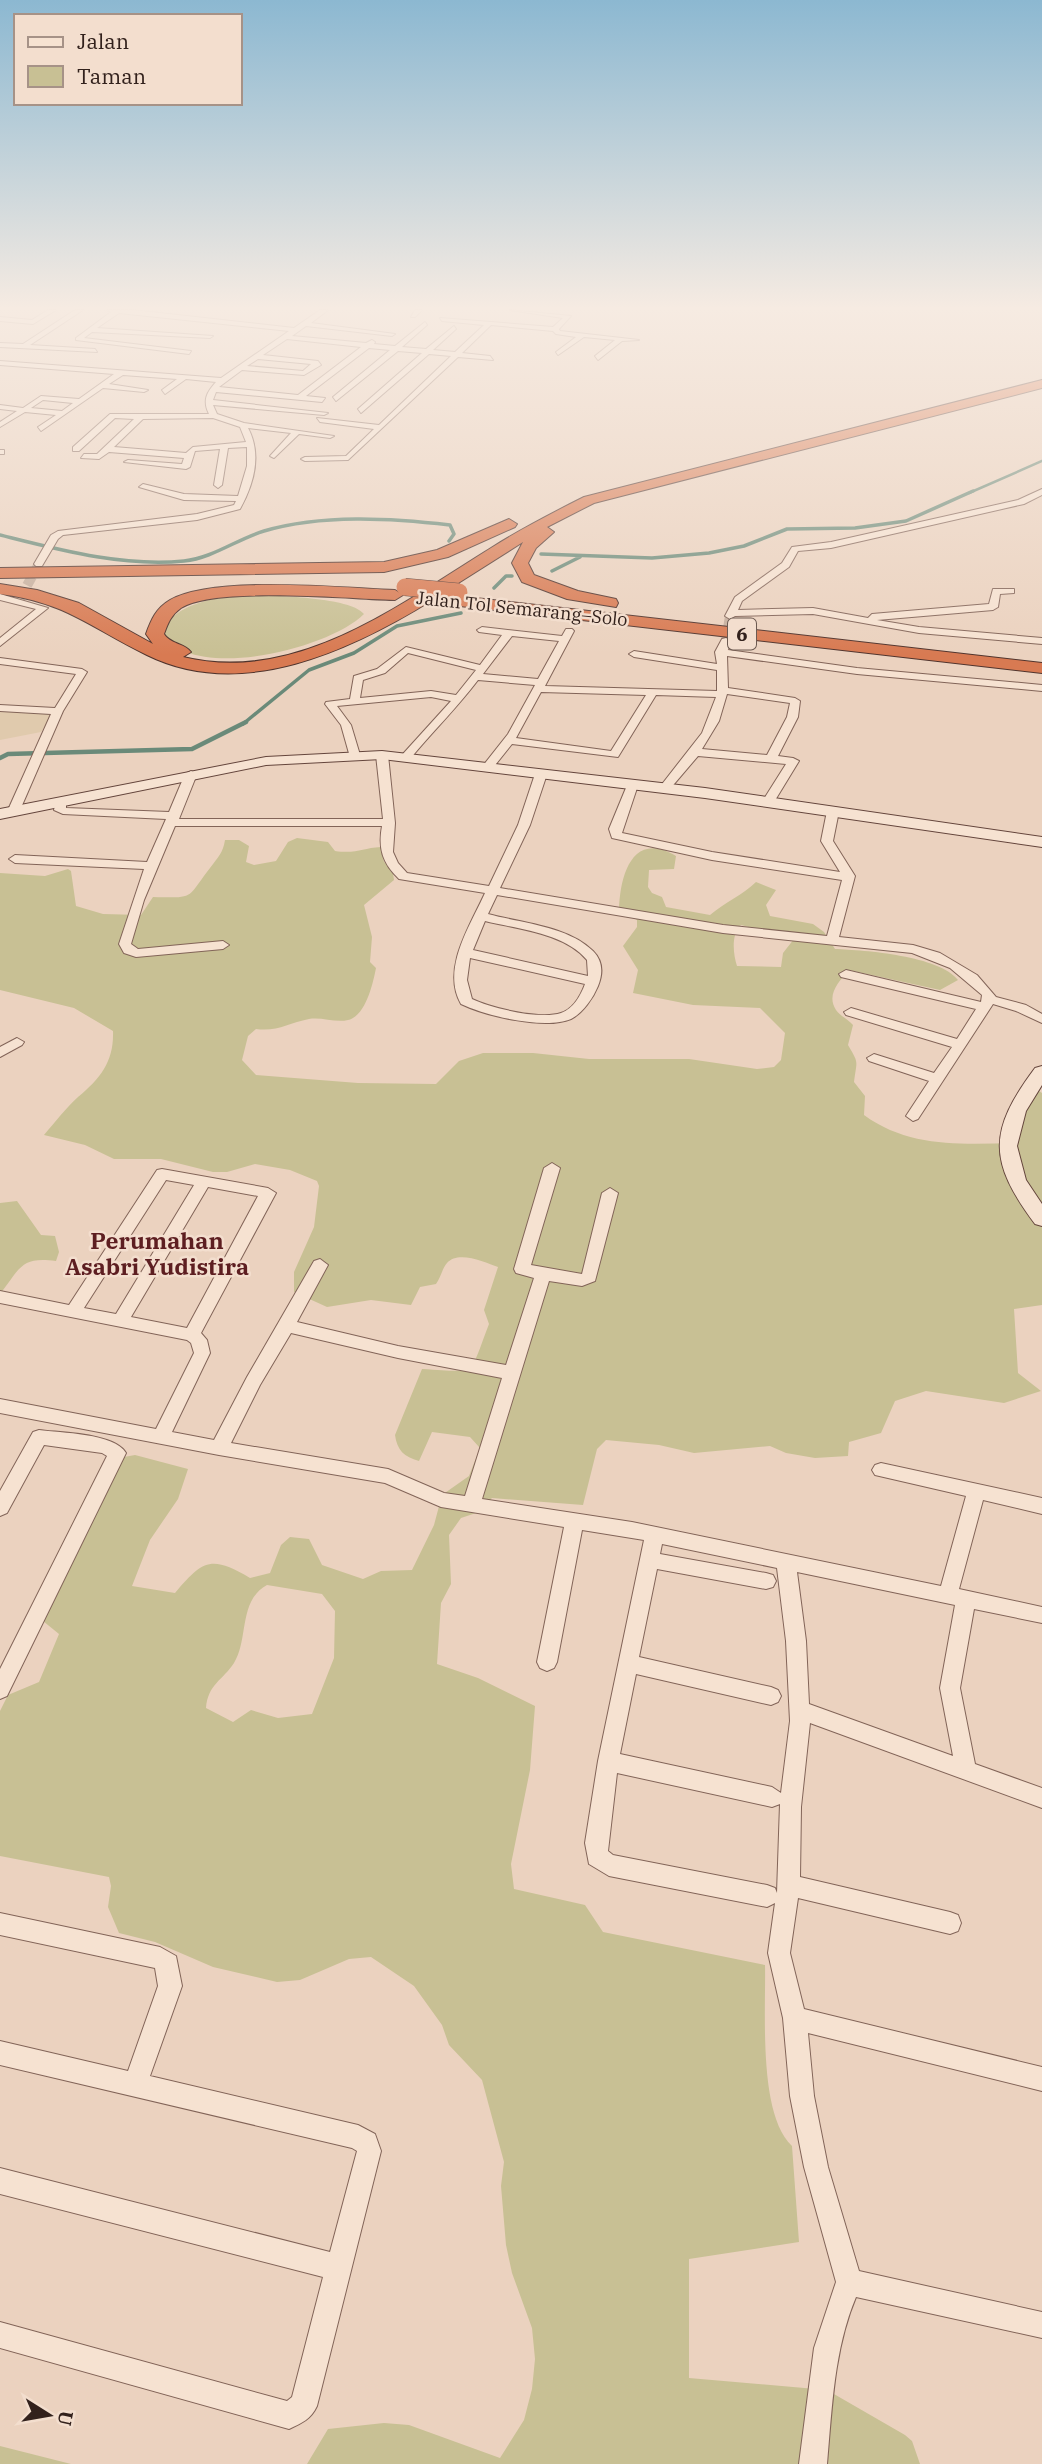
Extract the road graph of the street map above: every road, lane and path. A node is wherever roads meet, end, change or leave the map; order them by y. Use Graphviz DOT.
graph roads {
  1 [pos="46,425"];
  2 [pos="103,425"];
  3 [pos="133,425"];
  4 [pos="243,425"];
  5 [pos="341,425"];
  6 [pos="361,425"];
  7 [pos="862,425"];
  8 [pos="871,425"];
  9 [pos="379,427"];
  10 [pos="41,429"];
  11 [pos="297,432"];
  12 [pos="330,436"];
  13 [pos="321,443"];
  14 [pos="251,444"];
  15 [pos="224,446"];
  16 [pos="76,449"];
  17 [pos="107,449"];
  18 [pos="313,451"];
  19 [pos="84,456"];
  20 [pos="188,456"];
  21 [pos="274,456"];
  22 [pos="128,462"];
  23 [pos="700,469"];
  24 [pos="218,485"];
  25 [pos="143,487"];
  26 [pos="603,488"];
  27 [pos="1042,492"];
  28 [pos="241,499"];
  29 [pos="39,564"];
  30 [pos="0,573"];
  31 [pos="65,573"];
  32 [pos="0,579"];
  33 [pos="0,589"];
  34 [pos="399,592"];
  35 [pos="1010,592"];
  36 [pos="0,597"];
  37 [pos="866,618"];
  38 [pos="0,625"];
  39 [pos="17,627"];
  40 [pos="482,630"];
  41 [pos="780,631"];
  42 [pos="509,633"];
  43 [pos="726,641"];
  44 [pos="1042,641"];
  45 [pos="0,643"];
  46 [pos="720,652"];
  47 [pos="635,654"];
  48 [pos="1042,660"];
  49 [pos="0,661"];
  50 [pos="722,668"];
  51 [pos="1042,668"];
  52 [pos="480,673"];
  53 [pos="540,685"];
  54 [pos="1042,688"];
  55 [pos="653,692"];
  56 [pos="722,692"];
  57 [pos="355,699"];
  58 [pos="459,699"];
  59 [pos="0,708"];
  60 [pos="58,711"];
  61 [pos="509,740"];
  62 [pos="695,752"];
  63 [pos="354,755"];
  64 [pos="382,755"];
  65 [pos="406,757"];
  66 [pos="771,760"];
  67 [pos="488,767"];
  68 [pos="191,774"];
  69 [pos="541,774"];
  70 [pos="632,785"];
  71 [pos="665,788"];
  72 [pos="62,801"];
  73 [pos="768,802"];
  74 [pos="833,811"];
  75 [pos="7,812"];
  76 [pos="174,819"];
  77 [pos="390,823"];
  78 [pos="1042,842"];
  79 [pos="15,859"];
  80 [pos="150,866"];
  81 [pos="849,877"];
  82 [pos="493,891"];
  83 [pos="481,916"];
  84 [pos="832,940"];
  85 [pos="223,945"];
  86 [pos="467,953"];
  87 [pos="846,974"];
  88 [pos="592,981"];
  89 [pos="987,1003"];
  90 [pos="851,1012"];
  91 [pos="1042,1019"];
  92 [pos="17,1042"];
  93 [pos="961,1045"];
  94 [pos="0,1053"];
  95 [pos="874,1058"];
  96 [pos="1042,1072"];
  97 [pos="936,1078"];
  98 [pos="912,1116"];
  99 [pos="552,1168"];
  100 [pos="204,1181"];
  101 [pos="610,1193"];
  102 [pos="1042,1219"];
  103 [pos="320,1265"];
  104 [pos="543,1274"];
  105 [pos="0,1297"];
  106 [pos="73,1312"];
  107 [pos="119,1322"];
  108 [pos="287,1326"];
  109 [pos="192,1335"];
  110 [pos="512,1373"];
  111 [pos="0,1406"];
  112 [pos="161,1437"];
  113 [pos="219,1448"];
  114 [pos="881,1470"];
  115 [pos="5,1489"];
  116 [pos="976,1493"];
  117 [pos="471,1505"];
  118 [pos="1042,1506"];
  119 [pos="0,1508"];
  120 [pos="574,1521"];
  121 [pos="654,1535"];
  122 [pos="649,1560"];
  123 [pos="786,1562"];
  124 [pos="766,1581"];
  125 [pos="957,1596"];
  126 [pos="1042,1615"];
  127 [pos="7,1660"];
  128 [pos="547,1662"];
  129 [pos="629,1664"];
  130 [pos="0,1690"];
  131 [pos="771,1696"];
  132 [pos="800,1710"];
  133 [pos="608,1761"];
  134 [pos="966,1769"];
  135 [pos="772,1797"];
  136 [pos="1042,1798"];
  137 [pos="778,1890"];
  138 [pos="950,1923"];
  139 [pos="0,1924"];
  140 [pos="795,2018"];
  141 [pos="0,2053"];
  142 [pos="1042,2080"];
  143 [pos="135,2084"];
  144 [pos="0,2181"];
  145 [pos="340,2268"];
  146 [pos="849,2282"];
  147 [pos="1042,2325"];
  148 [pos="0,2335"];
  149 [pos="813,2464"];
  1 -- 10 [label="street"];
  2 -- 16 [label="street"];
  3 -- 17 [label="street"];
  4 -- 11 [label="street"];
  4 -- 14 [label="street"];
  5 -- 12 [label="street"];
  6 -- 9 [label="street"];
  7 -- 26 [label="highway"];
  8 -- 23 [label="highway"];
  9 -- 18 [label="street"];
  11 -- 12 [label="street"];
  11 -- 21 [label="street"];
  12 -- 13 [label="street"];
  14 -- 15 [label="street"];
  14 -- 28 [label="street"];
  15 -- 20 [label="street"];
  15 -- 24 [label="street"];
  17 -- 19 [label="street"];
  17 -- 20 [label="street"];
  20 -- 22 [label="street"];
  23 -- 33 [label="highway"];
  23 -- 41 [label="highway"];
  25 -- 28 [label="street"];
  26 -- 31 [label="highway"];
  26 -- 34 [label="highway"];
  27 -- 37 [label="street"];
  28 -- 29 [label="street"];
  30 -- 31 [label="highway, Jalan Tol Semarang–Solo / 6"];
  31 -- 34 [label="highway, Jalan Tol Semarang–Solo / 6"];
  32 -- 34 [label="highway, Jalan Tol Semarang–Solo / 6"];
  34 -- 41 [label="highway, Jalan Tol Semarang–Solo / 6, bridge"];
  34 -- 51 [label="highway, Jalan Tol Semarang–Solo / 6"];
  35 -- 37 [label="street"];
  36 -- 39 [label="street"];
  37 -- 44 [label="street"];
  38 -- 39 [label="street"];
  39 -- 45 [label="street"];
  40 -- 42 [label="street"];
  41 -- 48 [label="highway, Jalan Tol Semarang–Solo / 6"];
  42 -- 52 [label="street"];
  42 -- 53 [label="street"];
  43 -- 46 [label="street"];
  46 -- 50 [label="street"];
  46 -- 54 [label="street"];
  47 -- 50 [label="street"];
  49 -- 60 [label="street"];
  50 -- 56 [label="street"];
  52 -- 53 [label="street"];
  52 -- 57 [label="street"];
  52 -- 58 [label="street"];
  53 -- 55 [label="street"];
  53 -- 61 [label="street"];
  55 -- 56 [label="street"];
  55 -- 61 [label="street"];
  56 -- 62 [label="street"];
  56 -- 66 [label="street"];
  57 -- 58 [label="street"];
  57 -- 63 [label="street"];
  58 -- 65 [label="street"];
  59 -- 60 [label="street"];
  60 -- 75 [label="street"];
  61 -- 67 [label="street"];
  62 -- 66 [label="street"];
  62 -- 71 [label="street"];
  63 -- 64 [label="street"];
  63 -- 68 [label="street"];
  64 -- 65 [label="street"];
  64 -- 77 [label="street"];
  65 -- 67 [label="street"];
  66 -- 73 [label="street"];
  67 -- 69 [label="street"];
  68 -- 72 [label="street"];
  68 -- 76 [label="street"];
  69 -- 70 [label="street"];
  69 -- 82 [label="street"];
  70 -- 71 [label="street"];
  70 -- 81 [label="street"];
  71 -- 73 [label="street"];
  72 -- 75 [label="street"];
  72 -- 76 [label="street"];
  73 -- 74 [label="street"];
  74 -- 78 [label="street"];
  74 -- 81 [label="street"];
  76 -- 77 [label="street"];
  76 -- 80 [label="street"];
  77 -- 82 [label="street"];
  79 -- 80 [label="street"];
  80 -- 85 [label="street"];
  81 -- 84 [label="street"];
  82 -- 83 [label="street"];
  82 -- 84 [label="street"];
  83 -- 86 [label="street"];
  83 -- 88 [label="street"];
  84 -- 89 [label="street"];
  86 -- 88 [label="street"];
  86 -- 88 [label="street"];
  87 -- 89 [label="street"];
  89 -- 91 [label="street"];
  89 -- 93 [label="street"];
  90 -- 93 [label="street"];
  92 -- 94 [label="street"];
  93 -- 97 [label="street"];
  95 -- 97 [label="street"];
  96 -- 102 [label="street"];
  97 -- 98 [label="street"];
  99 -- 104 [label="street"];
  100 -- 106 [label="street"];
  100 -- 107 [label="street"];
  100 -- 109 [label="street"];
  101 -- 104 [label="street"];
  103 -- 108 [label="street"];
  104 -- 110 [label="street"];
  105 -- 106 [label="street"];
  106 -- 107 [label="street"];
  107 -- 109 [label="street"];
  108 -- 110 [label="street"];
  108 -- 113 [label="street"];
  109 -- 112 [label="street"];
  110 -- 117 [label="street"];
  111 -- 112 [label="street"];
  112 -- 113 [label="street"];
  113 -- 117 [label="street"];
  114 -- 116 [label="street"];
  115 -- 119 [label="street"];
  115 -- 127 [label="street"];
  116 -- 118 [label="street"];
  116 -- 125 [label="street"];
  117 -- 120 [label="street"];
  120 -- 121 [label="street"];
  120 -- 128 [label="street"];
  121 -- 122 [label="street"];
  121 -- 123 [label="street"];
  122 -- 124 [label="street"];
  122 -- 129 [label="street"];
  123 -- 125 [label="street"];
  123 -- 132 [label="street"];
  125 -- 126 [label="street"];
  125 -- 134 [label="street"];
  127 -- 130 [label="street"];
  129 -- 131 [label="street"];
  129 -- 133 [label="street"];
  132 -- 134 [label="street"];
  132 -- 137 [label="street"];
  133 -- 135 [label="street"];
  133 -- 137 [label="street"];
  134 -- 136 [label="street"];
  137 -- 138 [label="street"];
  137 -- 140 [label="street"];
  139 -- 143 [label="street"];
  140 -- 142 [label="street"];
  140 -- 146 [label="street"];
  141 -- 143 [label="street"];
  143 -- 145 [label="street"];
  144 -- 145 [label="street"];
  145 -- 148 [label="street"];
  146 -- 147 [label="street"];
  146 -- 149 [label="street"];
}
